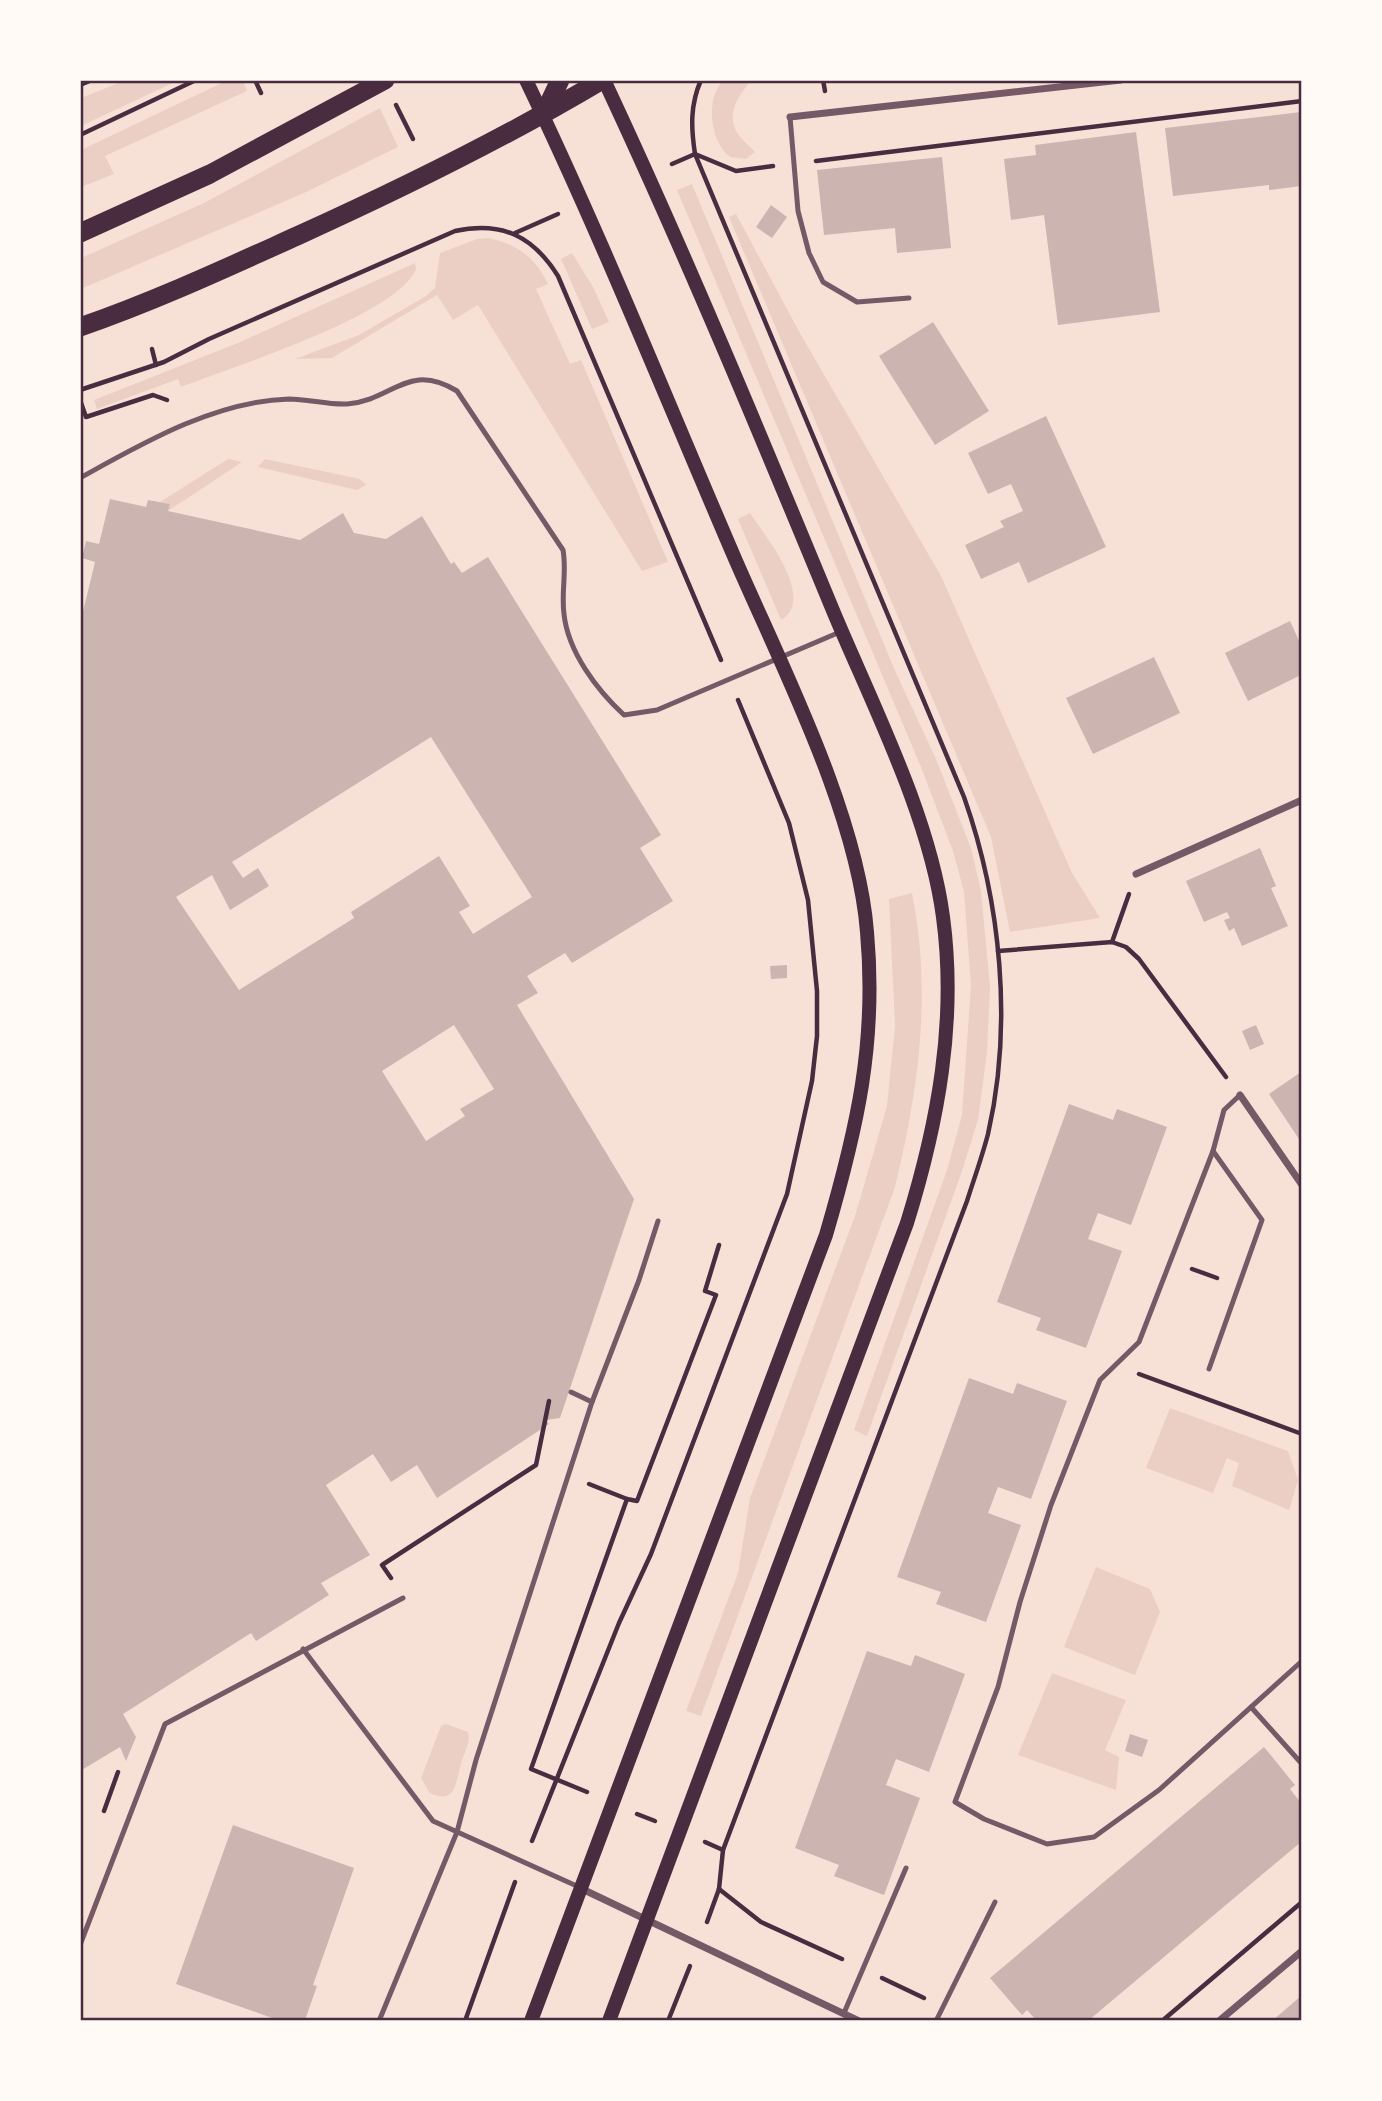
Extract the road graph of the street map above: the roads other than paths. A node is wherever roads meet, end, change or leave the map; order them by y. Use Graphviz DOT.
graph roads {
  1 [pos="385,80"];
  2 [pos="526,80"];
  3 [pos="559,80"];
  4 [pos="603,80"];
  5 [pos="1121,80"];
  6 [pos="542,116"];
  7 [pos="790,117"];
  8 [pos="80,233"];
  9 [pos="909,298"];
  10 [pos="80,327"];
  11 [pos="80,478"];
  12 [pos="842,632"];
  13 [pos="778,659"];
  14 [pos="1301,800"];
  15 [pos="1136,874"];
  16 [pos="1240,1095"];
  17 [pos="1213,1151"];
  18 [pos="1301,1185"];
  19 [pos="658,1221"];
  20 [pos="1209,1369"];
  21 [pos="571,1392"];
  22 [pos="592,1402"];
  23 [pos="404,1598"];
  24 [pos="303,1648"];
  25 [pos="1301,1661"];
  26 [pos="1251,1707"];
  27 [pos="1301,1764"];
  28 [pos="457,1832"];
  29 [pos="906,1868"];
  30 [pos="579,1887"];
  31 [pos="995,1902"];
  32 [pos="646,1919"];
  33 [pos="80,1945"];
  34 [pos="1301,1951"];
  35 [pos="844,2013"];
  36 [pos="379,2021"];
  37 [pos="531,2021"];
  38 [pos="609,2021"];
  39 [pos="859,2021"];
  40 [pos="936,2021"];
  41 [pos="1219,2021"];
  1 -- 8 [label="highway"];
  2 -- 6 [label="main road"];
  3 -- 6 [label="highway"];
  4 -- 6 [label="highway"];
  4 -- 12 [label="main road"];
  5 -- 7 [label="street"];
  6 -- 10 [label="highway"];
  6 -- 13 [label="main road"];
  7 -- 9 [label="lane"];
  11 -- 13 [label="lane"];
  12 -- 13 [label="lane"];
  12 -- 32 [label="main road"];
  13 -- 30 [label="main road"];
  14 -- 15 [label="street"];
  16 -- 17 [label="lane"];
  16 -- 18 [label="street"];
  17 -- 20 [label="lane"];
  17 -- 26 [label="lane"];
  19 -- 22 [label="lane"];
  21 -- 22 [label="lane"];
  22 -- 28 [label="lane"];
  23 -- 24 [label="lane"];
  24 -- 28 [label="lane"];
  24 -- 33 [label="lane"];
  25 -- 26 [label="lane"];
  26 -- 27 [label="lane"];
  28 -- 30 [label="lane"];
  28 -- 36 [label="lane"];
  29 -- 35 [label="lane"];
  30 -- 32 [label="street"];
  30 -- 37 [label="main road"];
  31 -- 40 [label="lane"];
  32 -- 35 [label="street"];
  32 -- 38 [label="main road"];
  34 -- 41 [label="street"];
  35 -- 39 [label="street"];
}
